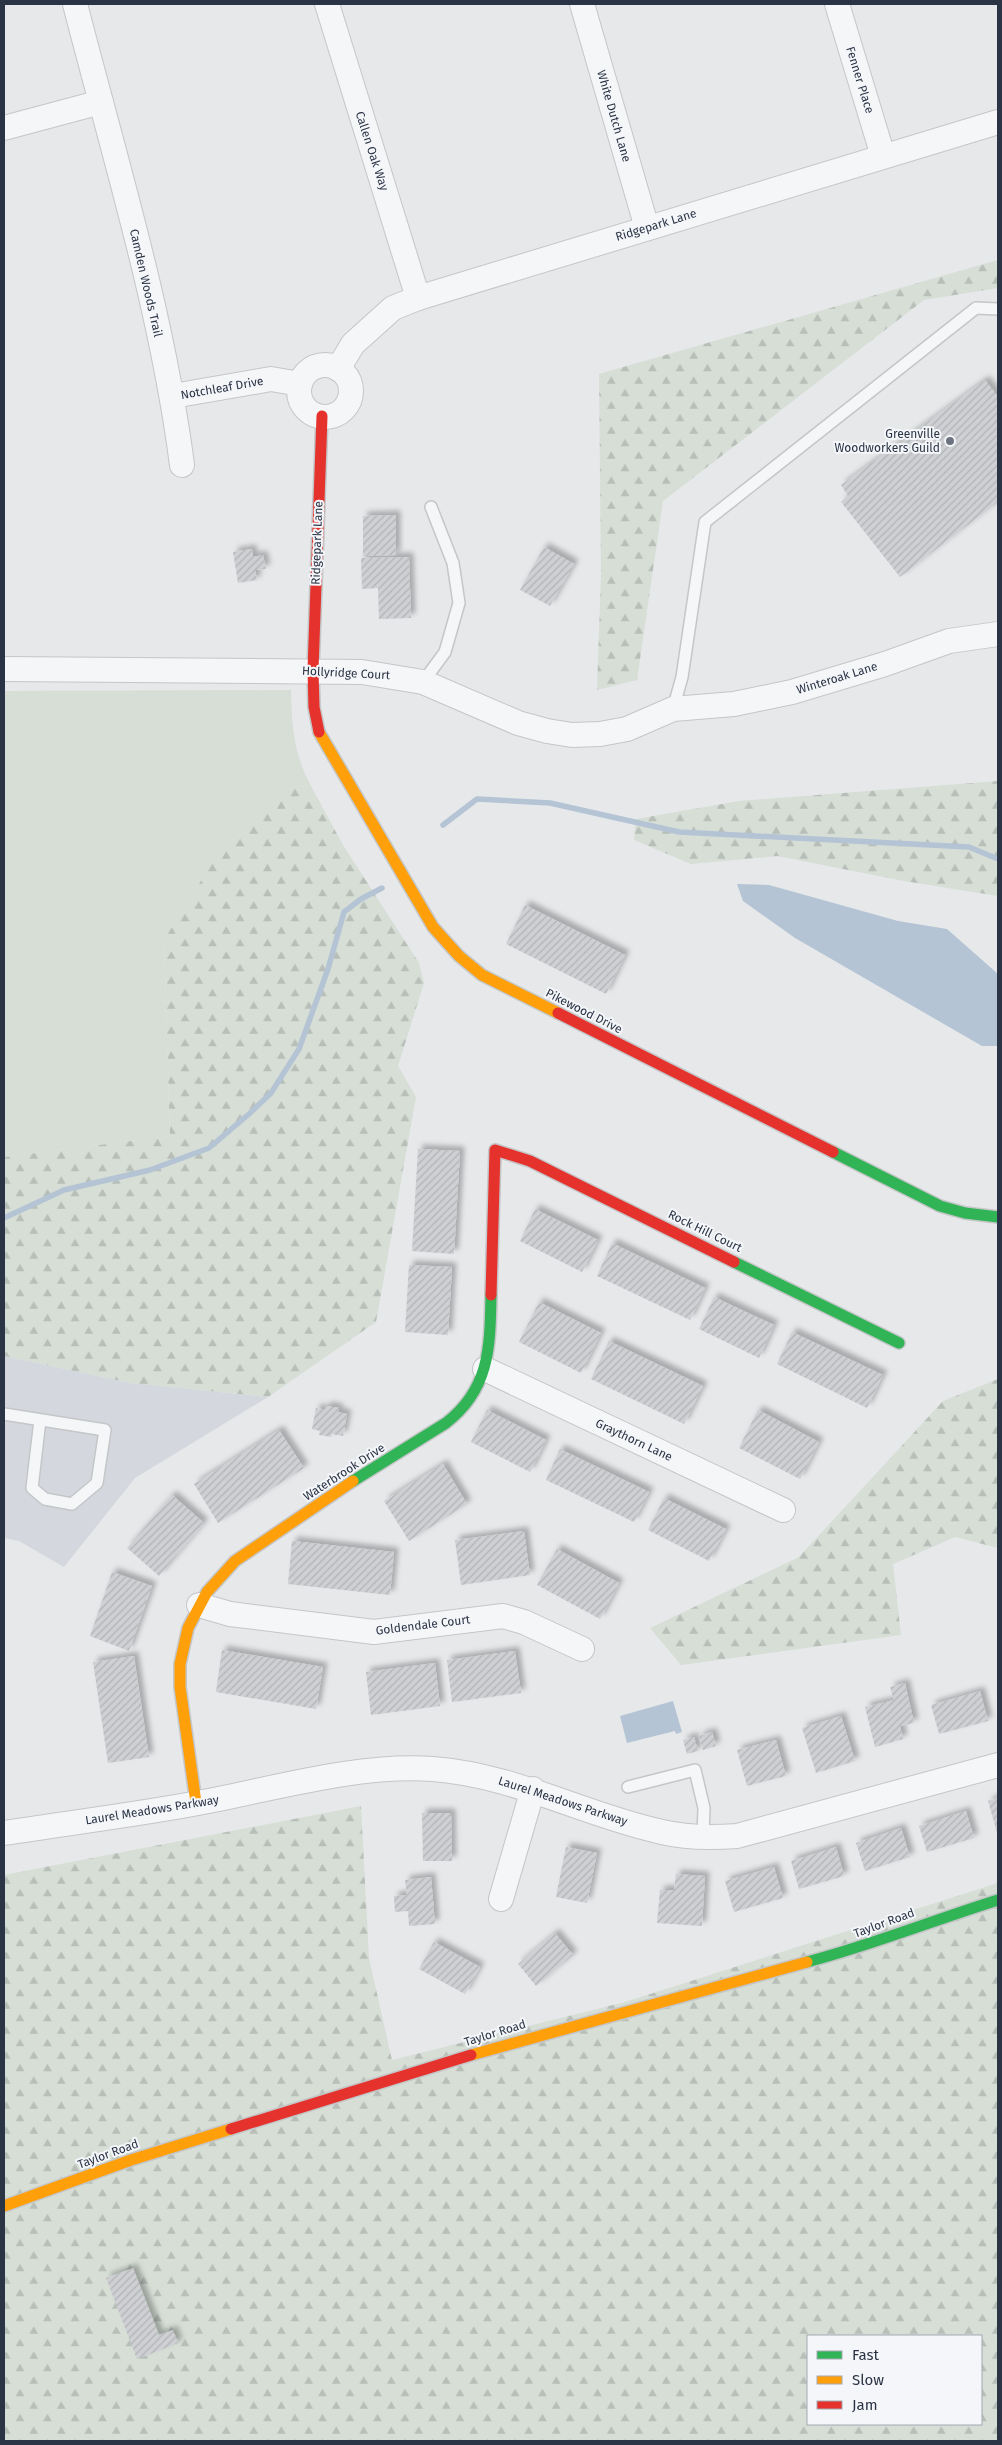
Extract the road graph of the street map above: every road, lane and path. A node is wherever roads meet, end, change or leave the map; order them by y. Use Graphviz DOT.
graph roads {
  1 [pos="75,4"];
  2 [pos="327,4"];
  3 [pos="582,4"];
  4 [pos="837,4"];
  5 [pos="101,102"];
  6 [pos="998,122"];
  7 [pos="4,128"];
  8 [pos="883,156"];
  9 [pos="647,228"];
  10 [pos="418,298"];
  11 [pos="998,309"];
  12 [pos="338,368"];
  13 [pos="300,384"];
  14 [pos="173,396"];
  15 [pos="322,416"];
  16 [pos="182,465"];
  17 [pos="431,507"];
  18 [pos="998,634"];
  19 [pos="4,669"];
  20 [pos="313,670"];
  21 [pos="423,682"];
  22 [pos="673,709"];
  23 [pos="495,1150"];
  24 [pos="998,1217"];
  25 [pos="899,1343"];
  26 [pos="486,1369"];
  27 [pos="4,1414"];
  28 [pos="40,1420"];
  29 [pos="783,1510"];
  30 [pos="199,1605"];
  31 [pos="582,1648"];
  32 [pos="998,1764"];
  33 [pos="628,1787"];
  34 [pos="533,1789"];
  35 [pos="196,1803"];
  36 [pos="4,1834"];
  37 [pos="703,1837"];
  38 [pos="501,1899"];
  39 [pos="998,1900"];
  40 [pos="4,2206"];
  1 -- 5 [label="street, Camden Woods Trail"];
  2 -- 10 [label="street, Callen Oak Way"];
  3 -- 9 [label="street, White Dutch Lane"];
  4 -- 8 [label="street, Fenner Place"];
  5 -- 7 [label="street"];
  5 -- 14 [label="street, Camden Woods Trail"];
  6 -- 8 [label="street, Ridgepark Lane"];
  8 -- 9 [label="street, Ridgepark Lane"];
  9 -- 10 [label="street, Ridgepark Lane"];
  10 -- 12 [label="street, Ridgepark Lane"];
  11 -- 22 [label="lane"];
  12 -- 13 [label="street"];
  12 -- 15 [label="street"];
  13 -- 14 [label="street, Notchleaf Drive"];
  13 -- 15 [label="street"];
  14 -- 16 [label="street, Camden Woods Trail"];
  15 -- 20 [label="street, Ridgepark Lane"];
  17 -- 21 [label="lane"];
  18 -- 22 [label="street, Winteroak Lane"];
  19 -- 20 [label="street, Hollyridge Court"];
  20 -- 21 [label="street, Hollyridge Court"];
  20 -- 24 [label="street, Pikewood Drive"];
  21 -- 22 [label="street, Hollyridge Court"];
  23 -- 25 [label="street, Rock Hill Court"];
  23 -- 26 [label="street, Waterbrook Drive"];
  26 -- 29 [label="street, Graythorn Lane"];
  26 -- 30 [label="street, Waterbrook Drive"];
  27 -- 28 [label="lane"];
  28 -- 28 [label="lane"];
  30 -- 31 [label="street, Goldendale Court"];
  30 -- 35 [label="street, Waterbrook Drive"];
  32 -- 37 [label="street, Laurel Meadows Parkway"];
  33 -- 37 [label="lane"];
  34 -- 35 [label="street, Laurel Meadows Parkway"];
  34 -- 37 [label="street, Laurel Meadows Parkway"];
  34 -- 38 [label="street"];
  35 -- 36 [label="street, Laurel Meadows Parkway"];
  39 -- 40 [label="street, Taylor Road"];
}
